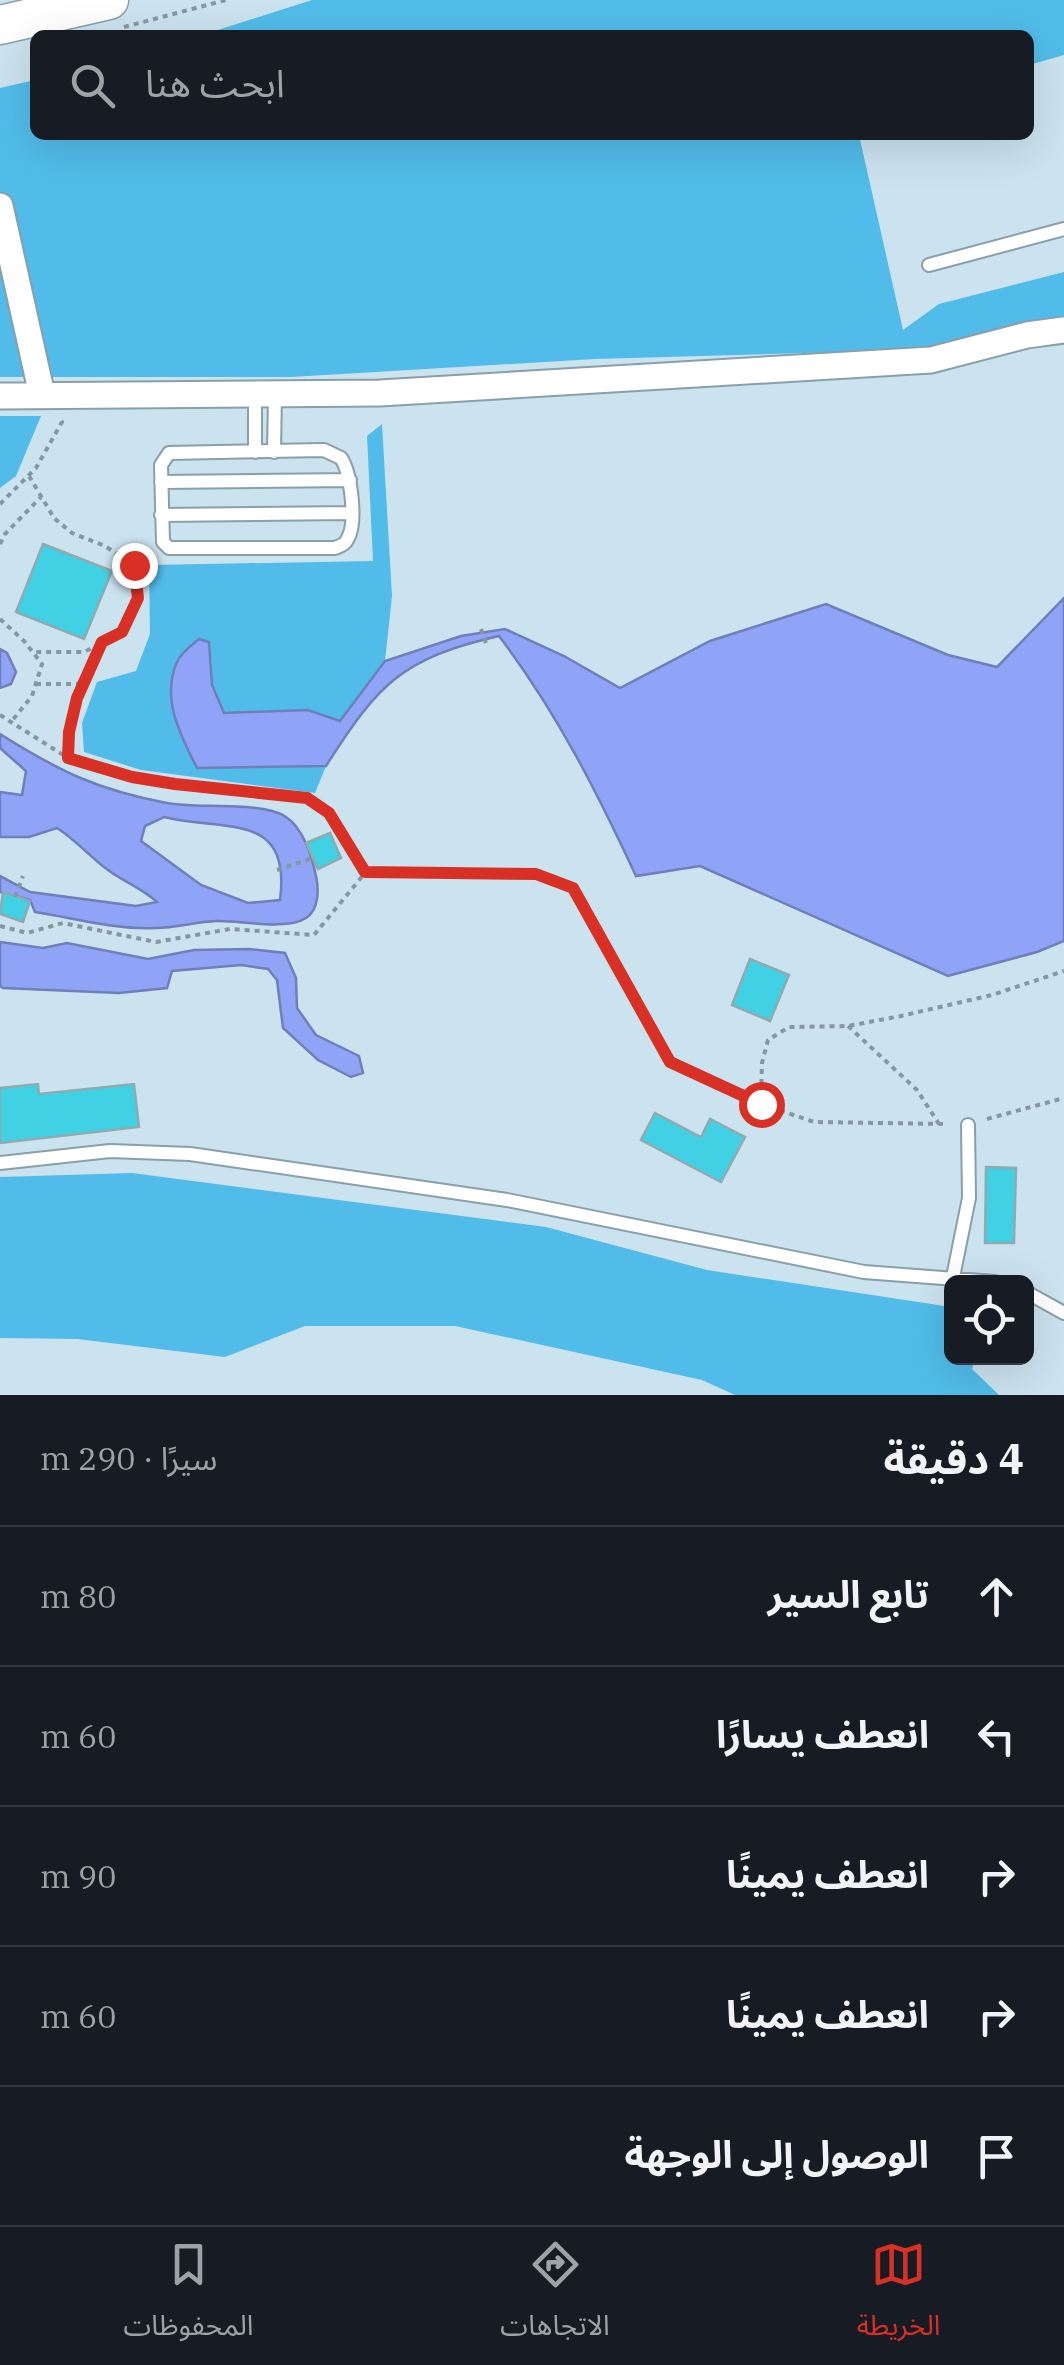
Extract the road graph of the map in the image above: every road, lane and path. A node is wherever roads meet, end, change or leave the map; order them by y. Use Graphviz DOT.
graph roads {
  1 [pos="226,0"];
  2 [pos="114,14"];
  3 [pos="0,25"];
  4 [pos="0,206"];
  5 [pos="1064,229"];
  6 [pos="929,265"];
  7 [pos="1064,330"];
  8 [pos="265,395"];
  9 [pos="0,396"];
  10 [pos="42,396"];
  11 [pos="255,452"];
  12 [pos="274,452"];
  13 [pos="28,476"];
  14 [pos="350,480"];
  15 [pos="161,482"];
  16 [pos="41,497"];
  17 [pos="0,504"];
  18 [pos="351,513"];
  19 [pos="161,515"];
  20 [pos="0,544"];
  21 [pos="0,618"];
  22 [pos="481,630"];
  23 [pos="102,642"];
  24 [pos="486,643"];
  25 [pos="33,652"];
  26 [pos="36,684"];
  27 [pos="83,684"];
  28 [pos="0,714"];
  29 [pos="11,722"];
  30 [pos="68,758"];
  31 [pos="313,858"];
  32 [pos="277,870"];
  33 [pos="365,872"];
  34 [pos="22,876"];
  35 [pos="15,897"];
  36 [pos="0,926"];
  37 [pos="1064,970"];
  38 [pos="848,1026"];
  39 [pos="1064,1098"];
  40 [pos="761,1104"];
  41 [pos="939,1124"];
  42 [pos="968,1124"];
  43 [pos="0,1163"];
  44 [pos="952,1275"];
  45 [pos="944,1277"];
  46 [pos="1034,1296"];
  47 [pos="1064,1313"];
  1 -- 2 [label="path"];
  2 -- 3 [label="main road"];
  4 -- 10 [label="street"];
  5 -- 6 [label="lane"];
  7 -- 8 [label="street"];
  8 -- 10 [label="street"];
  8 -- 11 [label="lane"];
  8 -- 12 [label="lane"];
  9 -- 10 [label="street"];
  10 -- 13 [label="path"];
  11 -- 12 [label="lane"];
  11 -- 15 [label="lane"];
  12 -- 14 [label="lane"];
  13 -- 16 [label="path"];
  13 -- 17 [label="path"];
  14 -- 15 [label="lane"];
  14 -- 18 [label="lane"];
  15 -- 19 [label="lane"];
  16 -- 20 [label="path"];
  16 -- 23 [label="path"];
  18 -- 19 [label="lane"];
  18 -- 19 [label="lane"];
  21 -- 25 [label="path"];
  22 -- 24 [label="path"];
  23 -- 25 [label="path"];
  23 -- 27 [label="path"];
  25 -- 26 [label="path"];
  26 -- 27 [label="path"];
  26 -- 29 [label="path"];
  27 -- 30 [label="path"];
  28 -- 29 [label="path"];
  29 -- 30 [label="path"];
  30 -- 33 [label="path"];
  31 -- 32 [label="path"];
  33 -- 36 [label="path"];
  33 -- 40 [label="path"];
  34 -- 35 [label="path"];
  37 -- 38 [label="path"];
  38 -- 40 [label="path"];
  38 -- 41 [label="path"];
  39 -- 42 [label="path"];
  40 -- 41 [label="path"];
  41 -- 42 [label="path"];
  42 -- 44 [label="lane"];
  43 -- 45 [label="lane"];
  46 -- 47 [label="lane"];
}
